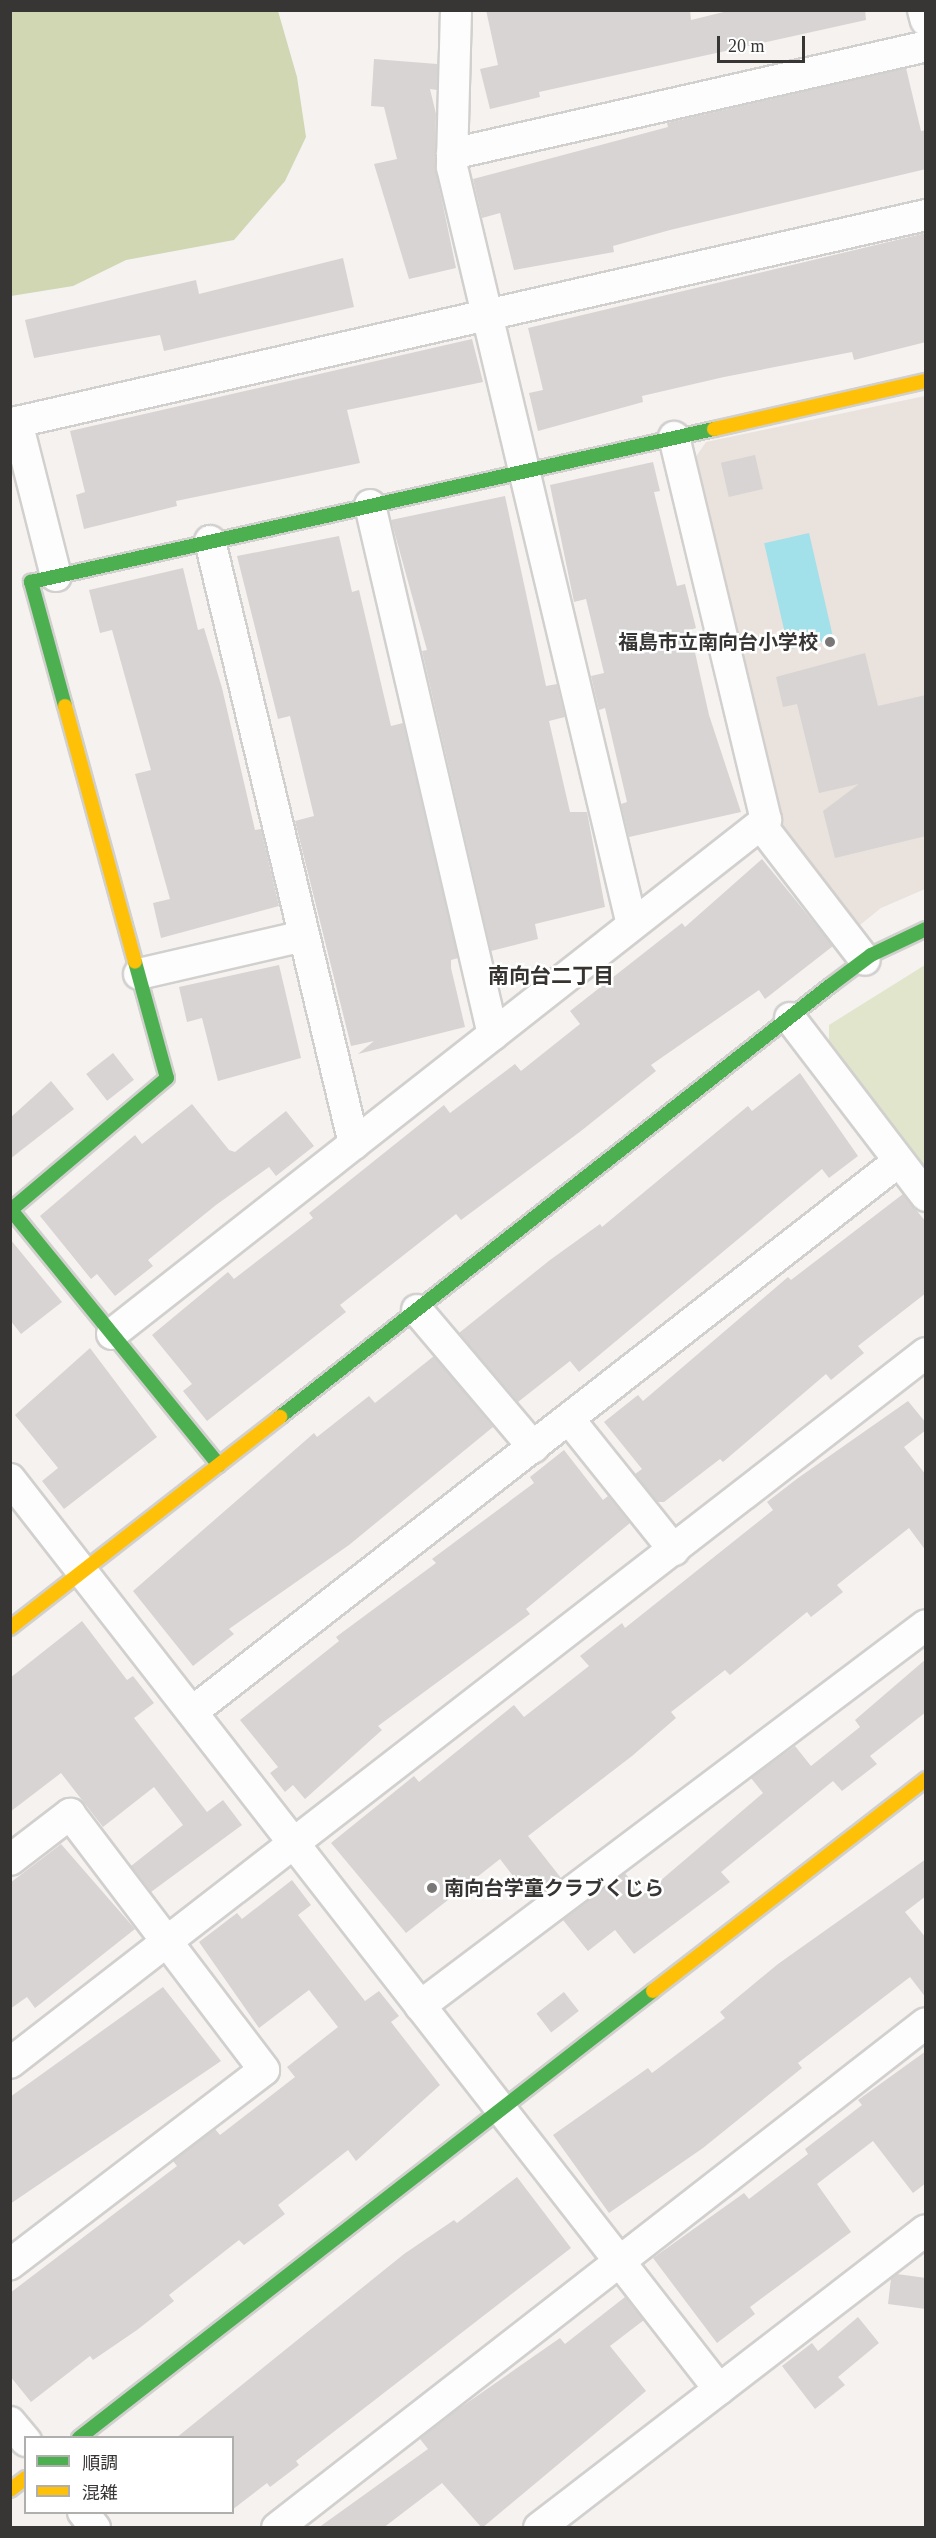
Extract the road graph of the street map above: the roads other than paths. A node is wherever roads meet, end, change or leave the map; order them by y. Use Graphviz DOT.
graph roads {
  1 [pos="456,10"];
  2 [pos="923,10"];
  3 [pos="926,21"];
  4 [pos="926,46"];
  5 [pos="452,154"];
  6 [pos="926,215"];
  7 [pos="487,311"];
  8 [pos="926,381"];
  9 [pos="674,437"];
  10 [pos="525,471"];
  11 [pos="370,505"];
  12 [pos="210,541"];
  13 [pos="56,576"];
  14 [pos="760,825"];
  15 [pos="632,925"];
  16 [pos="926,929"];
  17 [pos="304,936"];
  18 [pos="865,960"];
  19 [pos="139,974"];
  20 [pos="789,1018"];
  21 [pos="493,1035"];
  22 [pos="354,1144"];
  23 [pos="899,1161"];
  24 [pos="926,1196"];
  25 [pos="417,1310"];
  26 [pos="112,1334"];
  27 [pos="926,1353"];
  28 [pos="569,1419"];
  29 [pos="533,1447"];
  30 [pos="219,1465"];
  31 [pos="10,1479"];
  32 [pos="674,1550"];
  33 [pos="83,1572"];
  34 [pos="926,1625"];
  35 [pos="10,1628"];
  36 [pos="192,1712"];
  37 [pos="926,1779"];
  38 [pos="295,1845"];
  39 [pos="10,1860"];
  40 [pos="170,1942"];
  41 [pos="420,2006"];
  42 [pos="926,2023"];
  43 [pos="10,2063"];
  44 [pos="503,2112"];
  45 [pos="926,2230"];
  46 [pos="619,2261"];
  47 [pos="10,2264"];
  48 [pos="720,2389"];
  49 [pos="10,2422"];
  50 [pos="81,2436"];
  51 [pos="24,2439"];
  52 [pos="24,2480"];
  53 [pos="10,2490"];
  54 [pos="84,2514"];
  55 [pos="95,2528"];
  56 [pos="277,2528"];
  57 [pos="539,2528"];
  1 -- 5 [label="street"];
  2 -- 3 [label="street"];
  4 -- 5 [label="street"];
  5 -- 7 [label="street"];
  6 -- 7 [label="street"];
  7 -- 10 [label="street"];
  7 -- 13 [label="street"];
  8 -- 9 [label="street"];
  9 -- 10 [label="street"];
  9 -- 14 [label="street"];
  10 -- 11 [label="street"];
  10 -- 15 [label="street"];
  11 -- 12 [label="street"];
  11 -- 21 [label="street"];
  12 -- 13 [label="street"];
  12 -- 17 [label="street"];
  13 -- 19 [label="street"];
  14 -- 15 [label="street"];
  14 -- 18 [label="street"];
  15 -- 21 [label="street"];
  16 -- 18 [label="street"];
  17 -- 19 [label="street"];
  17 -- 22 [label="street"];
  18 -- 20 [label="street"];
  19 -- 26 [label="street"];
  20 -- 23 [label="street"];
  20 -- 25 [label="street"];
  21 -- 22 [label="street"];
  22 -- 26 [label="street"];
  23 -- 24 [label="street"];
  23 -- 28 [label="street"];
  25 -- 29 [label="street"];
  25 -- 30 [label="street"];
  26 -- 30 [label="street"];
  27 -- 32 [label="street"];
  28 -- 29 [label="street"];
  28 -- 32 [label="street"];
  29 -- 36 [label="street"];
  30 -- 33 [label="street"];
  31 -- 33 [label="street"];
  32 -- 38 [label="street"];
  33 -- 35 [label="street"];
  33 -- 36 [label="street"];
  34 -- 41 [label="street"];
  36 -- 38 [label="street"];
  37 -- 44 [label="street"];
  38 -- 40 [label="street"];
  38 -- 41 [label="street"];
  39 -- 40 [label="street"];
  40 -- 43 [label="street"];
  40 -- 47 [label="street"];
  41 -- 44 [label="street"];
  42 -- 46 [label="street"];
  44 -- 46 [label="street"];
  44 -- 50 [label="street"];
  45 -- 48 [label="street"];
  46 -- 48 [label="street"];
  46 -- 56 [label="street"];
  48 -- 57 [label="street"];
  49 -- 51 [label="street"];
  52 -- 53 [label="street"];
  54 -- 55 [label="street"];
}
